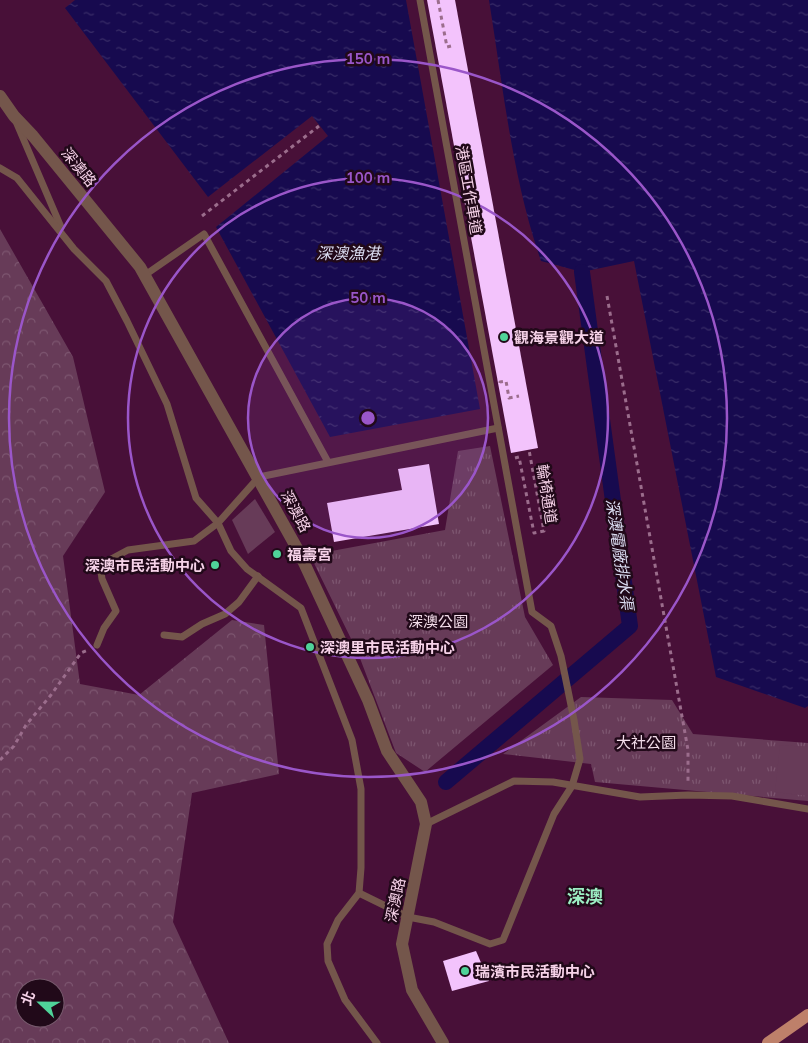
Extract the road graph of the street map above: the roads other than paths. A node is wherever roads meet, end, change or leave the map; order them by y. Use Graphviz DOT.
graph roads {
  1 [pos="420,0"];
  2 [pos="0,96"];
  3 [pos="14,116"];
  4 [pos="0,168"];
  5 [pos="65,237"];
  6 [pos="145,275"];
  7 [pos="498,428"];
  8 [pos="328,462"];
  9 [pos="259,477"];
  10 [pos="218,524"];
  11 [pos="258,576"];
  12 [pos="164,635"];
  13 [pos="97,644"];
  14 [pos="572,786"];
  15 [pos="808,809"];
  16 [pos="426,824"];
  17 [pos="359,893"];
  18 [pos="408,917"];
  19 [pos="808,1015"];
  20 [pos="377,1043"];
  21 [pos="443,1043"];
  22 [pos="768,1043"];
  1 -- 7 [label="lane, 港區工作車道"];
  2 -- 3 [label="street, 深澳路"];
  3 -- 5 [label="lane"];
  3 -- 6 [label="street, 深澳路"];
  4 -- 5 [label="lane"];
  5 -- 10 [label="lane"];
  6 -- 8 [label="lane"];
  6 -- 9 [label="street, 深澳路"];
  7 -- 8 [label="lane"];
  7 -- 14 [label="lane, 港區工作車道"];
  8 -- 9 [label="lane"];
  9 -- 10 [label="lane"];
  9 -- 16 [label="street, 深澳路"];
  10 -- 11 [label="lane"];
  10 -- 13 [label="lane"];
  11 -- 12 [label="lane"];
  11 -- 17 [label="lane"];
  14 -- 15 [label="lane"];
  14 -- 16 [label="lane"];
  14 -- 18 [label="lane, 港區工作車道"];
  16 -- 18 [label="street, 深澳路"];
  17 -- 18 [label="lane"];
  17 -- 20 [label="lane"];
  18 -- 21 [label="street, 深澳路"];
  19 -- 22 [label="main road"];
}
